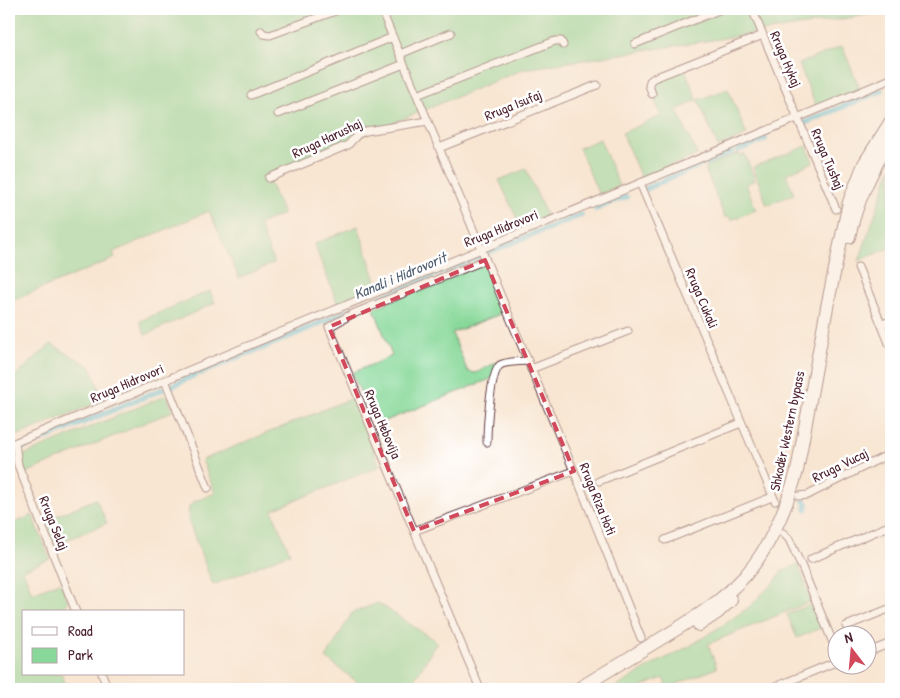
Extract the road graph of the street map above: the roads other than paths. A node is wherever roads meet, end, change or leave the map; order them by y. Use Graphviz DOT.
graph roads {
  1 [pos="341,9"];
  2 [pos="381,9"];
  3 [pos="721,9"];
  4 [pos="752,9"];
  5 [pos="261,30"];
  6 [pos="451,33"];
  7 [pos="763,36"];
  8 [pos="393,37"];
  9 [pos="635,44"];
  10 [pos="563,45"];
  11 [pos="400,54"];
  12 [pos="404,64"];
  13 [pos="891,79"];
  14 [pos="597,85"];
  15 [pos="652,94"];
  16 [pos="251,95"];
  17 [pos="417,96"];
  18 [pos="278,114"];
  19 [pos="797,118"];
  20 [pos="428,121"];
  21 [pos="891,121"];
  22 [pos="891,138"];
  23 [pos="439,148"];
  24 [pos="269,178"];
  25 [pos="640,184"];
  26 [pos="836,209"];
  27 [pos="481,249"];
  28 [pos="485,260"];
  29 [pos="858,267"];
  30 [pos="891,321"];
  31 [pos="882,324"];
  32 [pos="628,331"];
  33 [pos="891,348"];
  34 [pos="528,361"];
  35 [pos="531,369"];
  36 [pos="165,380"];
  37 [pos="741,423"];
  38 [pos="487,442"];
  39 [pos="12,444"];
  40 [pos="891,453"];
  41 [pos="574,471"];
  42 [pos="599,482"];
  43 [pos="208,488"];
  44 [pos="798,496"];
  45 [pos="891,526"];
  46 [pos="414,531"];
  47 [pos="782,533"];
  48 [pos="665,540"];
  49 [pos="811,559"];
  50 [pos="891,608"];
  51 [pos="75,610"];
  52 [pos="846,626"];
  53 [pos="828,631"];
  54 [pos="640,638"];
  55 [pos="891,643"];
  56 [pos="878,648"];
  57 [pos="828,665"];
  58 [pos="103,676"];
  59 [pos="108,689"];
  60 [pos="480,689"];
  61 [pos="578,689"];
  62 [pos="592,689"];
  63 [pos="770,689"];
  1 -- 5 [label="street"];
  2 -- 8 [label="street"];
  3 -- 9 [label="street"];
  4 -- 7 [label="street, Rruga Hykaj"];
  6 -- 11 [label="street"];
  7 -- 15 [label="street"];
  7 -- 19 [label="street, Rruga Hykaj"];
  8 -- 11 [label="street"];
  8 -- 16 [label="street"];
  10 -- 17 [label="street"];
  11 -- 12 [label="street"];
  12 -- 17 [label="street"];
  12 -- 18 [label="street"];
  13 -- 19 [label="street, Rruga Hidrovori"];
  14 -- 23 [label="street, Rruga Isufaj"];
  17 -- 20 [label="street"];
  19 -- 25 [label="street, Rruga Hidrovori"];
  19 -- 26 [label="street, Rruga Tushaj"];
  20 -- 23 [label="street"];
  20 -- 24 [label="street, Rruga Harushaj"];
  21 -- 61 [label="highway, Shkodër Western bypass"];
  22 -- 44 [label="highway, Shkodër Western bypass"];
  23 -- 27 [label="street"];
  25 -- 27 [label="street, Rruga Hidrovori"];
  25 -- 37 [label="street, Rruga Cukali"];
  27 -- 28 [label="street, Rruga Riza Hoti"];
  27 -- 36 [label="street, Rruga Hidrovori"];
  28 -- 34 [label="street, Rruga Riza Hoti"];
  28 -- 46 [label="street, Rruga Hebovija"];
  29 -- 31 [label="street"];
  30 -- 31 [label="street"];
  31 -- 33 [label="street"];
  32 -- 35 [label="street"];
  34 -- 35 [label="street, Rruga Riza Hoti"];
  34 -- 38 [label="street"];
  35 -- 41 [label="street, Rruga Riza Hoti"];
  36 -- 39 [label="street, Rruga Hidrovori"];
  36 -- 43 [label="street"];
  37 -- 42 [label="street"];
  37 -- 48 [label="street, Rruga Cukali"];
  39 -- 51 [label="street, Rruga Selaj"];
  40 -- 44 [label="street, Rruga Vucaj"];
  41 -- 46 [label="street"];
  41 -- 54 [label="street, Rruga Riza Hoti"];
  44 -- 47 [label="highway, Shkodër Western bypass"];
  45 -- 49 [label="street"];
  46 -- 60 [label="street, Rruga Hebovija"];
  47 -- 53 [label="street"];
  47 -- 62 [label="highway, Shkodër Western bypass"];
  50 -- 52 [label="street"];
  55 -- 56 [label="street"];
  57 -- 63 [label="street"];
  58 -- 59 [label="street"];
}
